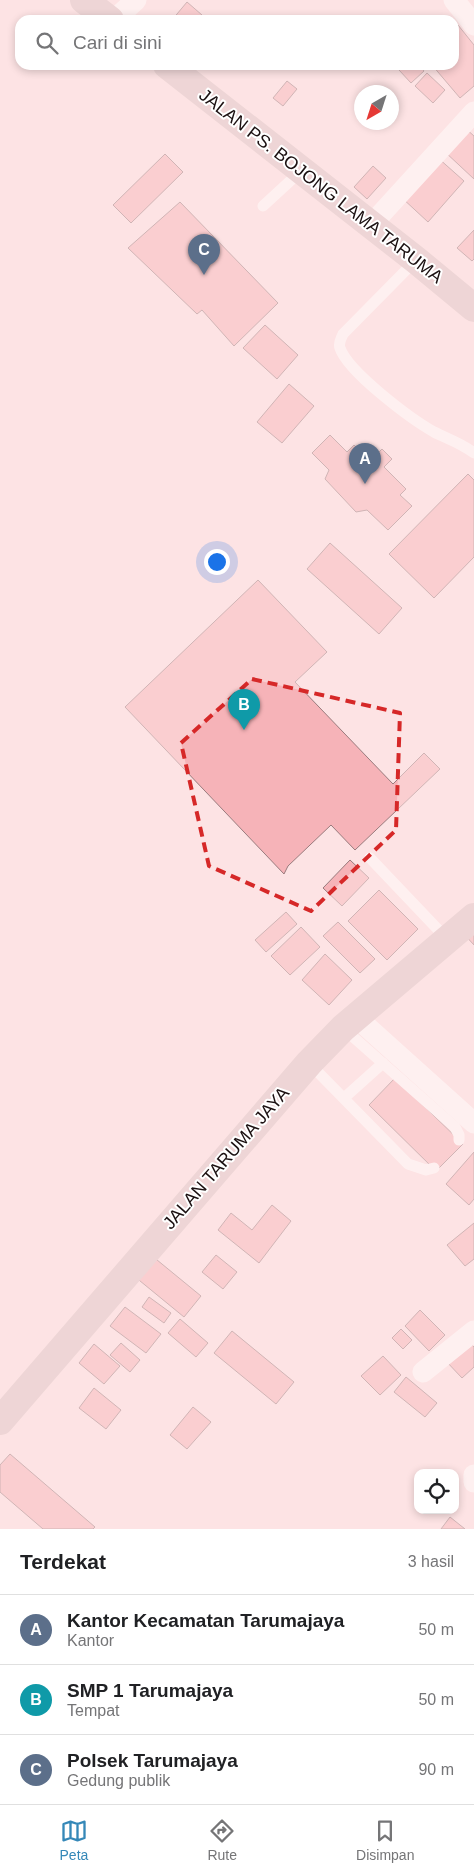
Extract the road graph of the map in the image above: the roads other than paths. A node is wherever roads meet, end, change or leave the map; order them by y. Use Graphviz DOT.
graph roads {
  1 [pos="84,0"];
  2 [pos="136,0"];
  3 [pos="454,0"];
  4 [pos="104,15"];
  5 [pos="120,15"];
  6 [pos="474,25"];
  7 [pos="173,70"];
  8 [pos="474,112"];
  9 [pos="301,171"];
  10 [pos="263,206"];
  11 [pos="371,225"];
  12 [pos="416,260"];
  13 [pos="474,308"];
  14 [pos="474,453"];
  15 [pos="370,858"];
  16 [pos="474,917"];
  17 [pos="446,939"];
  18 [pos="350,1022"];
  19 [pos="309,1063"];
  20 [pos="384,1063"];
  21 [pos="344,1098"];
  22 [pos="474,1123"];
  23 [pos="459,1140"];
  24 [pos="434,1168"];
  25 [pos="474,1331"];
  26 [pos="423,1372"];
  27 [pos="0,1421"];
  28 [pos="474,1475"];
  29 [pos="474,1482"];
  1 -- 4 [label="main road"];
  2 -- 5 [label="street"];
  3 -- 6 [label="street"];
  7 -- 9 [label="main road, JALAN PS. BOJONG LAMA TARUMA"];
  8 -- 11 [label="street"];
  9 -- 10 [label="lane"];
  9 -- 11 [label="main road, JALAN PS. BOJONG LAMA TARUMA"];
  11 -- 12 [label="main road, JALAN PS. BOJONG LAMA TARUMA"];
  12 -- 13 [label="main road, JALAN PS. BOJONG LAMA TARUMA"];
  12 -- 14 [label="lane"];
  15 -- 17 [label="lane"];
  16 -- 17 [label="main road, JALAN TARUMA JAYA"];
  17 -- 18 [label="main road, JALAN TARUMA JAYA"];
  18 -- 19 [label="main road, JALAN TARUMA JAYA"];
  18 -- 20 [label="lane"];
  18 -- 22 [label="street"];
  19 -- 21 [label="lane"];
  19 -- 27 [label="main road, JALAN TARUMA JAYA"];
  20 -- 21 [label="lane"];
  20 -- 23 [label="lane"];
  21 -- 24 [label="lane"];
  25 -- 26 [label="street"];
  28 -- 29 [label="street"];
}
